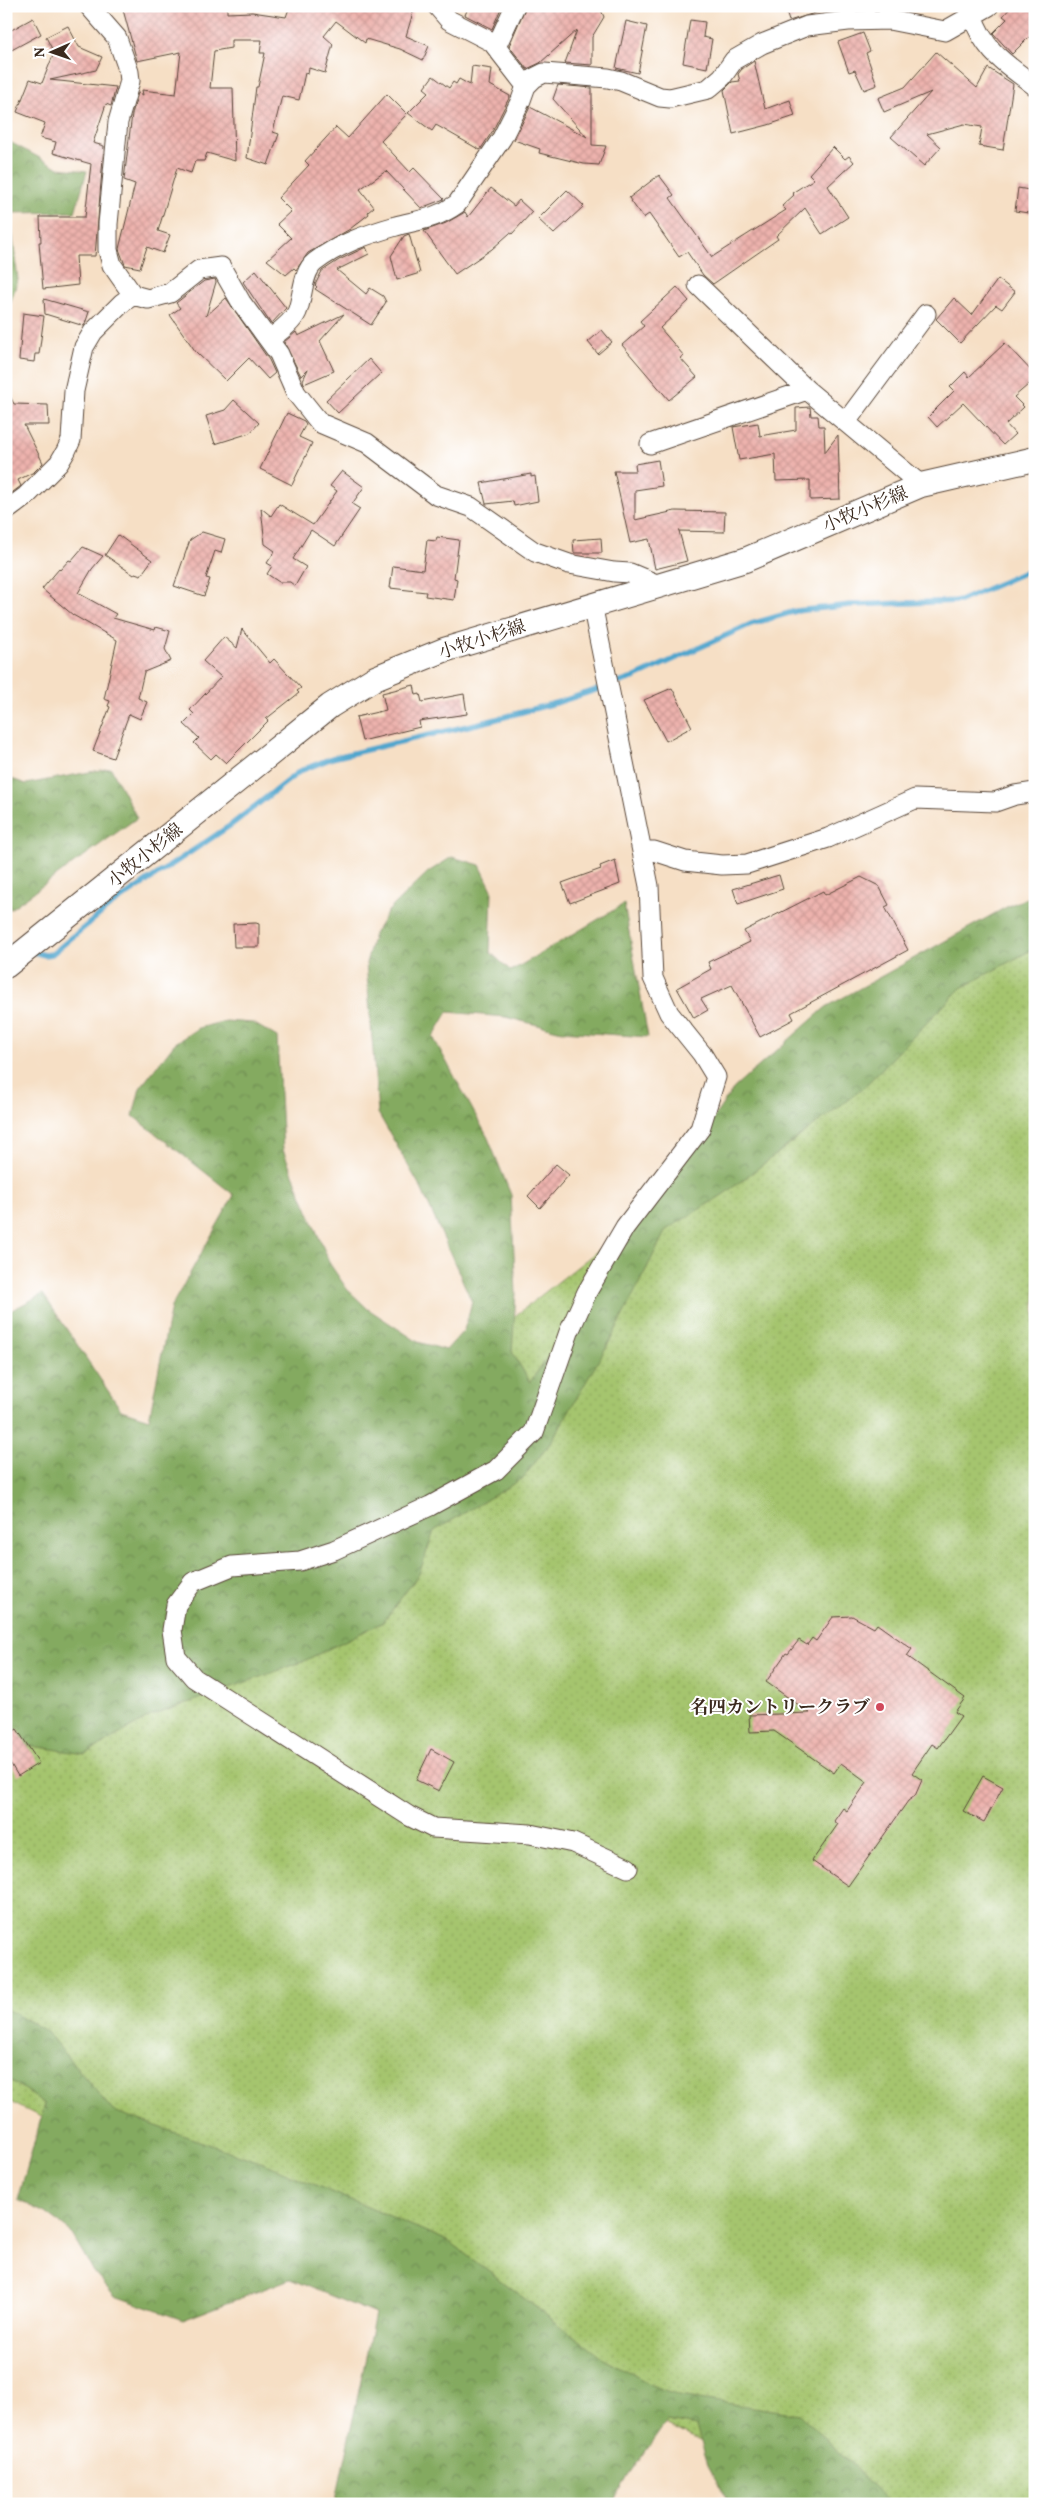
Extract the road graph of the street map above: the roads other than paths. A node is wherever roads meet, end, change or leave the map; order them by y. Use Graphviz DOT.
graph roads {
  1 [pos="88,6"];
  2 [pos="437,6"];
  3 [pos="515,6"];
  4 [pos="989,6"];
  5 [pos="972,16"];
  6 [pos="496,48"];
  7 [pos="526,86"];
  8 [pos="1035,86"];
  9 [pos="698,285"];
  10 [pos="133,295"];
  11 [pos="926,314"];
  12 [pos="270,339"];
  13 [pos="807,390"];
  14 [pos="846,422"];
  15 [pos="650,444"];
  16 [pos="1035,459"];
  17 [pos="921,485"];
  18 [pos="6,511"];
  19 [pos="661,586"];
  20 [pos="592,604"];
  21 [pos="1035,792"];
  22 [pos="642,850"];
  23 [pos="10,963"];
  24 [pos="628,1868"];
  1 -- 10 [label="street"];
  2 -- 6 [label="street"];
  3 -- 6 [label="street"];
  4 -- 5 [label="street"];
  5 -- 7 [label="street"];
  5 -- 8 [label="street"];
  6 -- 7 [label="street"];
  7 -- 12 [label="street"];
  9 -- 13 [label="street"];
  10 -- 12 [label="street"];
  10 -- 18 [label="street"];
  11 -- 14 [label="street"];
  12 -- 19 [label="street"];
  13 -- 14 [label="street"];
  13 -- 15 [label="street"];
  14 -- 17 [label="street"];
  16 -- 17 [label="main road, 小牧小杉線"];
  17 -- 19 [label="main road, 小牧小杉線"];
  19 -- 20 [label="main road, 小牧小杉線"];
  20 -- 22 [label="street"];
  20 -- 23 [label="main road, 小牧小杉線"];
  21 -- 22 [label="street"];
  22 -- 24 [label="street"];
}
